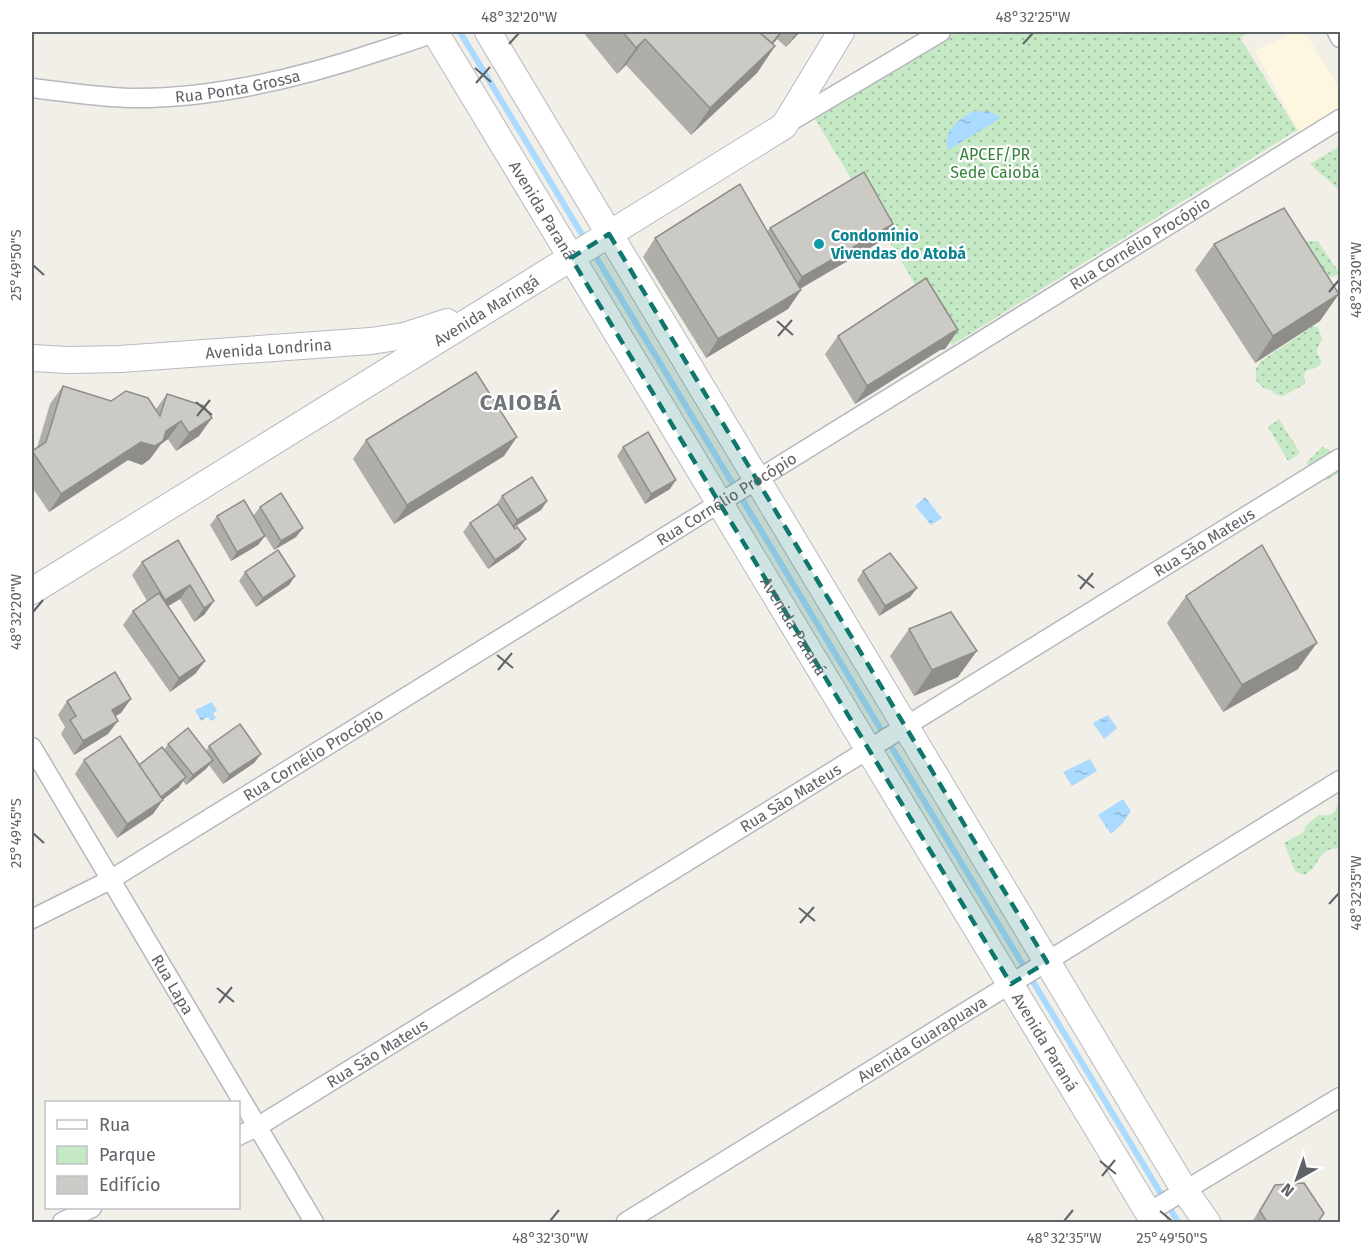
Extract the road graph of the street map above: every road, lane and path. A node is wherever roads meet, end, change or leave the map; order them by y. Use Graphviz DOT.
graph roads {
  1 [pos="436,32"];
  2 [pos="488,32"];
  3 [pos="841,32"];
  4 [pos="941,32"];
  5 [pos="1337,32"];
  6 [pos="1341,38"];
  7 [pos="32,88"];
  8 [pos="1341,119"];
  9 [pos="784,126"];
  10 [pos="609,234"];
  11 [pos="571,258"];
  12 [pos="500,301"];
  13 [pos="371,341"];
  14 [pos="32,358"];
  15 [pos="376,378"];
  16 [pos="1341,458"];
  17 [pos="754,482"];
  18 [pos="724,501"];
  19 [pos="32,591"];
  20 [pos="900,729"];
  21 [pos="32,747"];
  22 [pos="872,747"];
  23 [pos="1341,780"];
  24 [pos="110,880"];
  25 [pos="32,919"];
  26 [pos="1044,963"];
  27 [pos="1014,982"];
  28 [pos="1341,1096"];
  29 [pos="257,1127"];
  30 [pos="240,1135"];
  31 [pos="1185,1191"];
  32 [pos="90,1209"];
  33 [pos="1151,1217"];
  34 [pos="62,1222"];
  35 [pos="314,1222"];
  36 [pos="626,1222"];
  37 [pos="1207,1222"];
  1 -- 7 [label="street, Rua Ponta Grossa"];
  1 -- 11 [label="street, Avenida Paraná"];
  2 -- 10 [label="street"];
  3 -- 9 [label="street"];
  4 -- 9 [label="street, Avenida Maringá"];
  5 -- 6 [label="street"];
  8 -- 17 [label="street, Rua Cornélio Procópio"];
  9 -- 10 [label="street, Avenida Maringá"];
  10 -- 11 [label="street, Avenida Maringá"];
  10 -- 17 [label="street"];
  11 -- 12 [label="street, Avenida Maringá"];
  11 -- 18 [label="street, Avenida Paraná"];
  12 -- 13 [label="street, Avenida Londrina"];
  12 -- 15 [label="street, Avenida Maringá"];
  13 -- 14 [label="street, Avenida Londrina"];
  13 -- 15 [label="street"];
  15 -- 19 [label="street, Avenida Maringá"];
  16 -- 20 [label="street, Rua São Mateus"];
  17 -- 18 [label="street, Rua Cornélio Procópio"];
  17 -- 20 [label="street"];
  18 -- 22 [label="street, Avenida Paraná"];
  18 -- 24 [label="street, Rua Cornélio Procópio"];
  20 -- 22 [label="street, Rua São Mateus"];
  20 -- 26 [label="street"];
  21 -- 24 [label="street, Rua Lapa"];
  22 -- 27 [label="street, Avenida Paraná"];
  22 -- 29 [label="street, Rua São Mateus"];
  23 -- 26 [label="street, Avenida Guarapuava"];
  24 -- 25 [label="street, Rua Cornélio Procópio"];
  24 -- 29 [label="street, Rua Lapa"];
  26 -- 27 [label="street, Avenida Guarapuava"];
  26 -- 31 [label="street"];
  27 -- 33 [label="street, Avenida Paraná"];
  27 -- 36 [label="street, Avenida Guarapuava"];
  28 -- 31 [label="street"];
  29 -- 30 [label="street, Rua São Mateus"];
  29 -- 35 [label="street, Rua Lapa"];
  31 -- 33 [label="street"];
  31 -- 37 [label="street"];
  32 -- 34 [label="street"];
}
